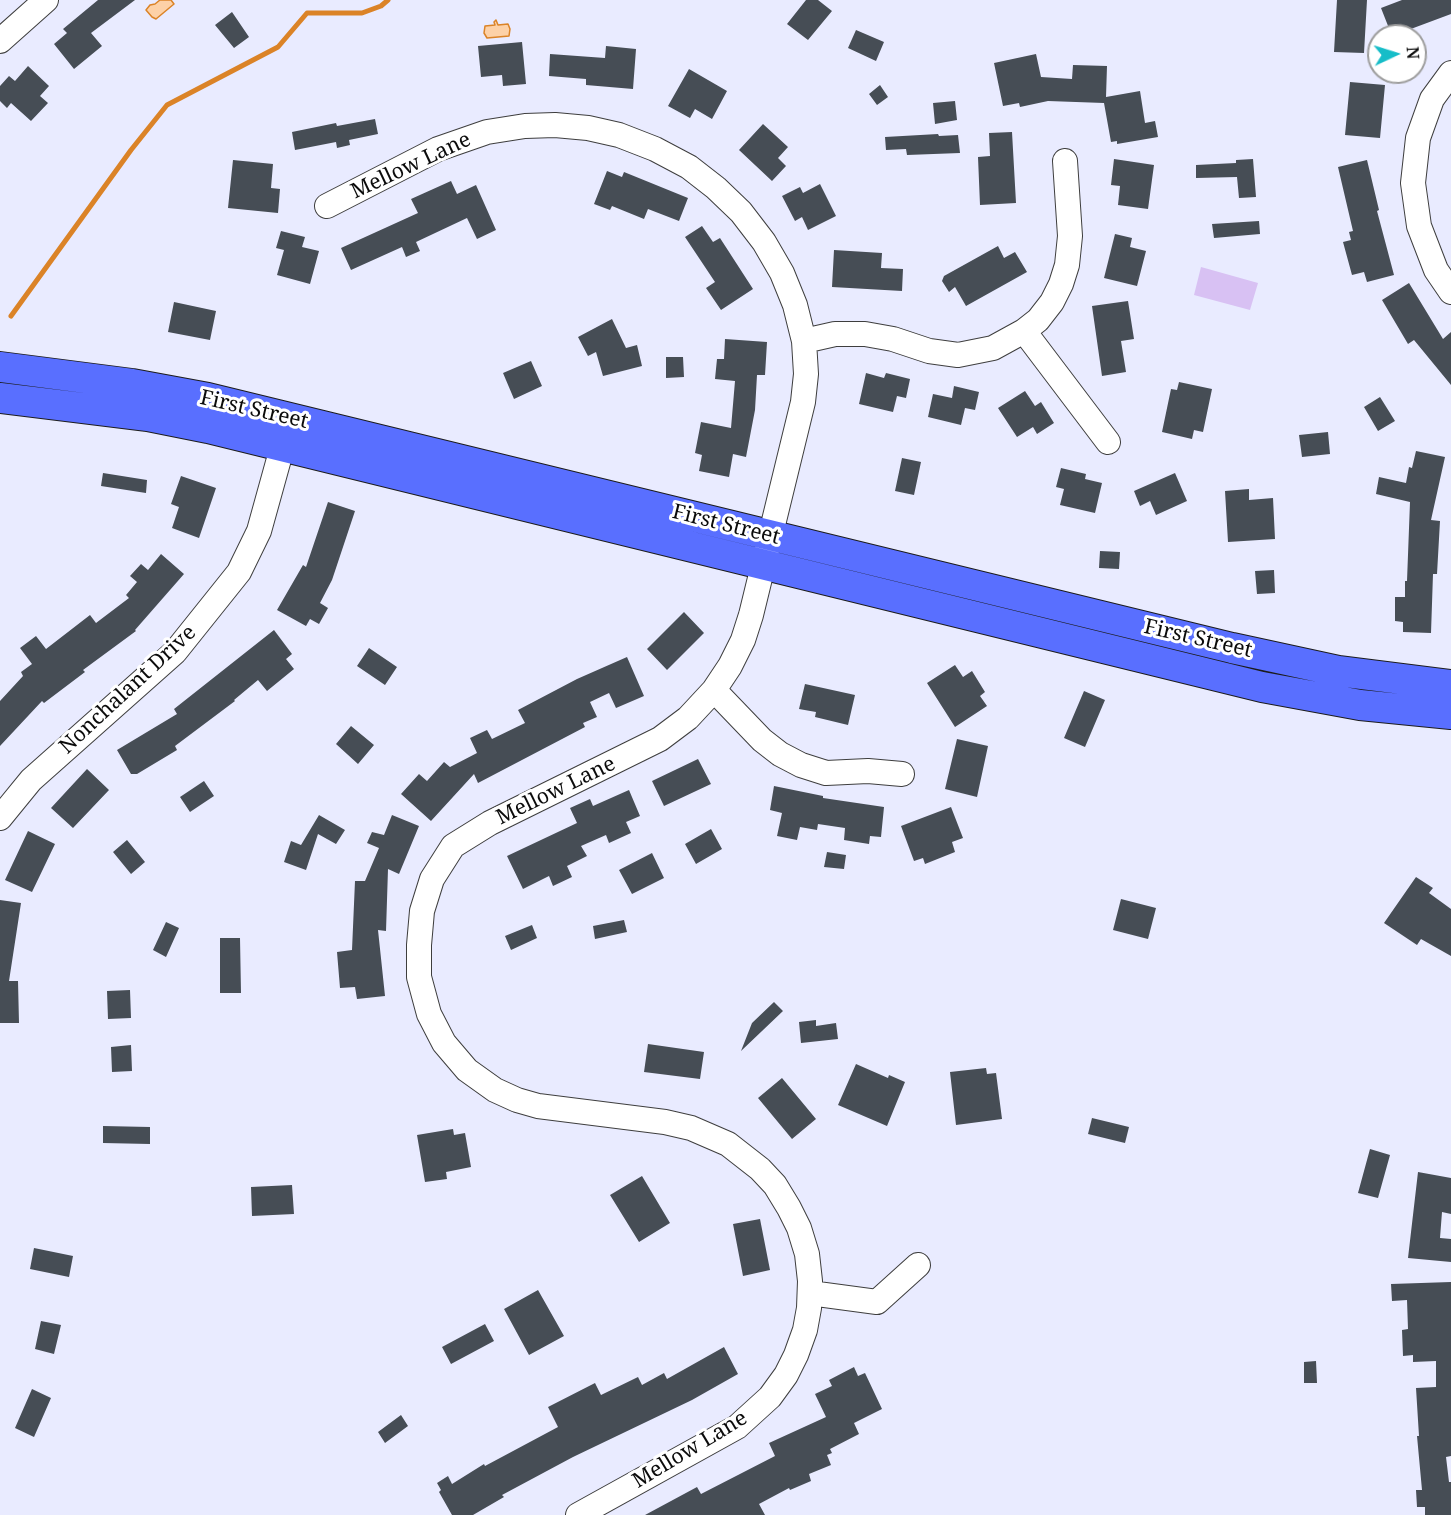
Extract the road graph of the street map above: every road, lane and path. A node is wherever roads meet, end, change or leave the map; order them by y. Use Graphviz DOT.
graph roads {
  1 [pos="46,0"];
  2 [pos="0,41"];
  3 [pos="1451,73"];
  4 [pos="1065,161"];
  5 [pos="327,206"];
  6 [pos="1451,291"];
  7 [pos="1024,331"];
  8 [pos="804,341"];
  9 [pos="0,367"];
  10 [pos="0,398"];
  11 [pos="287,433"];
  12 [pos="1108,442"];
  13 [pos="771,536"];
  14 [pos="763,565"];
  15 [pos="1451,685"];
  16 [pos="714,690"];
  17 [pos="1451,714"];
  18 [pos="902,774"];
  19 [pos="0,818"];
  20 [pos="918,1265"];
  21 [pos="810,1293"];
  22 [pos="578,1515"];
  1 -- 2 [label="street"];
  3 -- 6 [label="street"];
  4 -- 7 [label="street"];
  5 -- 8 [label="street, Mellow Lane"];
  7 -- 8 [label="street"];
  7 -- 12 [label="street"];
  8 -- 13 [label="street, Mellow Lane"];
  9 -- 11 [label="main road, First Street"];
  10 -- 11 [label="main road, First Street"];
  11 -- 13 [label="main road, First Street"];
  11 -- 14 [label="main road, First Street"];
  11 -- 19 [label="street, Nonchalant Drive"];
  13 -- 14 [label="street, Mellow Lane"];
  13 -- 15 [label="main road, First Street"];
  14 -- 16 [label="street, Mellow Lane"];
  14 -- 17 [label="main road, First Street"];
  16 -- 18 [label="street"];
  16 -- 21 [label="street, Mellow Lane"];
  20 -- 21 [label="street"];
  21 -- 22 [label="street, Mellow Lane"];
}
